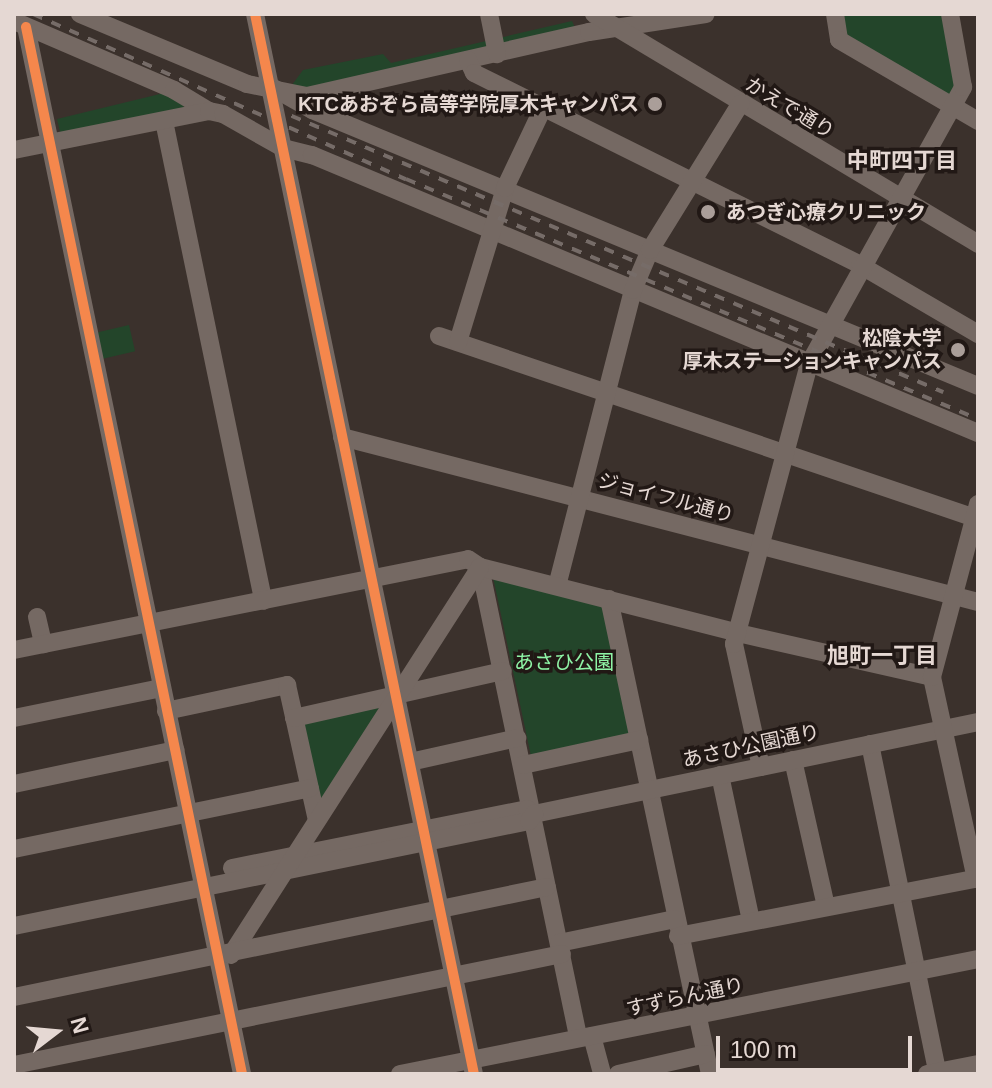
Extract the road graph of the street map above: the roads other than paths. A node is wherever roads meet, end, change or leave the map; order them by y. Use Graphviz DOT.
graph roads {
  1 [pos="80,14"];
  2 [pos="255,14"];
  3 [pos="489,14"];
  4 [pos="594,14"];
  5 [pos="706,14"];
  6 [pos="835,14"];
  7 [pos="950,14"];
  8 [pos="18,21"];
  9 [pos="624,29"];
  10 [pos="497,54"];
  11 [pos="468,60"];
  12 [pos="270,86"];
  13 [pos="740,104"];
  14 [pos="544,106"];
  15 [pos="954,107"];
  16 [pos="209,111"];
  17 [pos="164,121"];
  18 [pos="978,121"];
  19 [pos="51,142"];
  20 [pos="283,148"];
  21 [pos="14,150"];
  22 [pos="692,181"];
  23 [pos="505,188"];
  24 [pos="900,199"];
  25 [pos="493,231"];
  26 [pos="978,244"];
  27 [pos="650,250"];
  28 [pos="860,265"];
  29 [pos="633,290"];
  30 [pos="827,325"];
  31 [pos="978,334"];
  32 [pos="439,336"];
  33 [pos="458,342"];
  34 [pos="809,364"];
  35 [pos="978,386"];
  36 [pos="607,390"];
  37 [pos="978,433"];
  38 [pos="342,437"];
  39 [pos="786,452"];
  40 [pos="579,498"];
  41 [pos="977,514"];
  42 [pos="761,546"];
  43 [pos="480,567"];
  44 [pos="372,579"];
  45 [pos="557,586"];
  46 [pos="953,595"];
  47 [pos="609,599"];
  48 [pos="263,601"];
  49 [pos="978,602"];
  50 [pos="37,617"];
  51 [pos="148,624"];
  52 [pos="738,633"];
  53 [pos="43,644"];
  54 [pos="14,650"];
  55 [pos="503,671"];
  56 [pos="932,677"];
  57 [pos="162,688"];
  58 [pos="397,695"];
  59 [pos="166,711"];
  60 [pos="14,718"];
  61 [pos="294,718"];
  62 [pos="978,722"];
  63 [pos="944,729"];
  64 [pos="517,738"];
  65 [pos="639,740"];
  66 [pos="870,744"];
  67 [pos="175,750"];
  68 [pos="793,760"];
  69 [pos="410,762"];
  70 [pos="523,765"];
  71 [pos="761,767"];
  72 [pos="720,775"];
  73 [pos="14,784"];
  74 [pos="310,788"];
  75 [pos="649,790"];
  76 [pos="969,801"];
  77 [pos="188,813"];
  78 [pos="534,814"];
  79 [pos="317,820"];
  80 [pos="425,835"];
  81 [pos="14,849"];
  82 [pos="290,863"];
  83 [pos="977,878"];
  84 [pos="202,881"];
  85 [pos="547,887"];
  86 [pos="901,892"];
  87 [pos="826,906"];
  88 [pos="441,909"];
  89 [pos="14,915"];
  90 [pos="751,921"];
  91 [pos="14,926"];
  92 [pos="677,928"];
  93 [pos="560,948"];
  94 [pos="224,959"];
  95 [pos="978,959"];
  96 [pos="917,971"];
  97 [pos="455,976"];
  98 [pos="14,997"];
  99 [pos="695,1017"];
  100 [pos="231,1021"];
  101 [pos="585,1037"];
  102 [pos="706,1054"];
  103 [pos="978,1064"];
  104 [pos="14,1065"];
  105 [pos="473,1067"];
  106 [pos="448,1069"];
  107 [pos="934,1073"];
  108 [pos="242,1074"];
  109 [pos="400,1074"];
  110 [pos="602,1074"];
  111 [pos="618,1074"];
  112 [pos="710,1074"];
  1 -- 12 [label="street"];
  2 -- 12 [label="street"];
  3 -- 10 [label="street"];
  4 -- 9 [label="street, かえで通り"];
  5 -- 9 [label="street"];
  6 -- 15 [label="street"];
  7 -- 15 [label="street"];
  8 -- 16 [label="street"];
  8 -- 19 [label="street"];
  9 -- 10 [label="street"];
  9 -- 13 [label="street, かえで通り"];
  10 -- 11 [label="street"];
  11 -- 12 [label="street"];
  11 -- 14 [label="street"];
  12 -- 20 [label="street"];
  12 -- 23 [label="street"];
  13 -- 22 [label="street"];
  13 -- 24 [label="street, かえで通り"];
  14 -- 22 [label="street"];
  14 -- 23 [label="street"];
  15 -- 18 [label="street"];
  15 -- 24 [label="street"];
  16 -- 17 [label="street"];
  16 -- 20 [label="street"];
  17 -- 19 [label="street"];
  17 -- 48 [label="street"];
  19 -- 21 [label="street"];
  19 -- 51 [label="street"];
  20 -- 25 [label="street"];
  20 -- 38 [label="street"];
  22 -- 27 [label="street"];
  22 -- 28 [label="street"];
  23 -- 25 [label="street"];
  23 -- 27 [label="street"];
  24 -- 26 [label="street, かえで通り"];
  24 -- 28 [label="street"];
  25 -- 29 [label="street"];
  25 -- 33 [label="street"];
  27 -- 29 [label="street"];
  27 -- 30 [label="street"];
  28 -- 30 [label="street"];
  28 -- 31 [label="street"];
  29 -- 34 [label="street"];
  29 -- 36 [label="street"];
  30 -- 34 [label="street"];
  30 -- 35 [label="street"];
  32 -- 33 [label="street"];
  33 -- 36 [label="street"];
  34 -- 37 [label="street"];
  34 -- 39 [label="street"];
  36 -- 39 [label="street"];
  36 -- 40 [label="street"];
  38 -- 40 [label="street, ジョイフル通り"];
  38 -- 44 [label="street"];
  39 -- 41 [label="street"];
  39 -- 42 [label="street"];
  40 -- 42 [label="street, ジョイフル通り"];
  40 -- 45 [label="street"];
  41 -- 46 [label="street"];
  42 -- 46 [label="street, ジョイフル通り"];
  42 -- 52 [label="street"];
  43 -- 44 [label="street"];
  43 -- 45 [label="street"];
  43 -- 55 [label="street"];
  43 -- 58 [label="street"];
  44 -- 48 [label="street"];
  44 -- 58 [label="street"];
  45 -- 47 [label="street"];
  46 -- 49 [label="street, ジョイフル通り"];
  46 -- 56 [label="street"];
  47 -- 52 [label="street"];
  47 -- 65 [label="street"];
  48 -- 51 [label="street"];
  50 -- 53 [label="street"];
  51 -- 53 [label="street"];
  51 -- 57 [label="street"];
  52 -- 56 [label="street"];
  52 -- 71 [label="street"];
  53 -- 54 [label="street"];
  55 -- 58 [label="street"];
  55 -- 64 [label="street"];
  56 -- 63 [label="street"];
  57 -- 59 [label="street"];
  57 -- 60 [label="street"];
  58 -- 61 [label="street"];
  58 -- 69 [label="street"];
  58 -- 79 [label="street"];
  59 -- 61 [label="street"];
  59 -- 67 [label="street"];
  61 -- 74 [label="street"];
  62 -- 63 [label="street, あさひ公園通り"];
  63 -- 66 [label="street, あさひ公園通り"];
  63 -- 76 [label="street"];
  64 -- 69 [label="street"];
  64 -- 70 [label="street"];
  65 -- 70 [label="street"];
  65 -- 75 [label="street"];
  66 -- 68 [label="street, あさひ公園通り"];
  66 -- 86 [label="street"];
  67 -- 73 [label="street"];
  67 -- 77 [label="street"];
  68 -- 71 [label="street, あさひ公園通り"];
  68 -- 87 [label="street"];
  69 -- 80 [label="street"];
  70 -- 78 [label="street"];
  71 -- 72 [label="street, あさひ公園通り"];
  72 -- 75 [label="street, あさひ公園通り"];
  72 -- 90 [label="street"];
  74 -- 77 [label="street"];
  74 -- 79 [label="street"];
  75 -- 78 [label="street, あさひ公園通り"];
  75 -- 92 [label="street"];
  76 -- 83 [label="street"];
  77 -- 81 [label="street"];
  77 -- 84 [label="street"];
  78 -- 80 [label="street, あさひ公園通り"];
  78 -- 85 [label="street"];
  79 -- 82 [label="street"];
  80 -- 82 [label="street, あさひ公園通り"];
  80 -- 88 [label="street"];
  82 -- 84 [label="street, あさひ公園通り"];
  82 -- 94 [label="street"];
  83 -- 86 [label="street"];
  84 -- 89 [label="street"];
  84 -- 91 [label="street"];
  84 -- 94 [label="street"];
  85 -- 88 [label="street"];
  85 -- 93 [label="street"];
  86 -- 87 [label="street"];
  86 -- 96 [label="street"];
  87 -- 90 [label="street"];
  88 -- 94 [label="street"];
  88 -- 97 [label="street"];
  90 -- 92 [label="street"];
  92 -- 93 [label="street"];
  92 -- 99 [label="street"];
  93 -- 97 [label="street"];
  93 -- 101 [label="street"];
  94 -- 98 [label="street"];
  94 -- 100 [label="street"];
  95 -- 96 [label="street, すずらん通り"];
  96 -- 99 [label="street, すずらん通り"];
  96 -- 107 [label="street"];
  97 -- 100 [label="street"];
  97 -- 105 [label="street"];
  99 -- 101 [label="street, すずらん通り"];
  99 -- 102 [label="street"];
  100 -- 104 [label="street"];
  100 -- 108 [label="street"];
  101 -- 105 [label="street, すずらん通り"];
  101 -- 110 [label="street"];
  102 -- 111 [label="street"];
  102 -- 112 [label="street"];
  103 -- 107 [label="street"];
  105 -- 106 [label="street, すずらん通り"];
  106 -- 109 [label="street, すずらん通り"];
}
